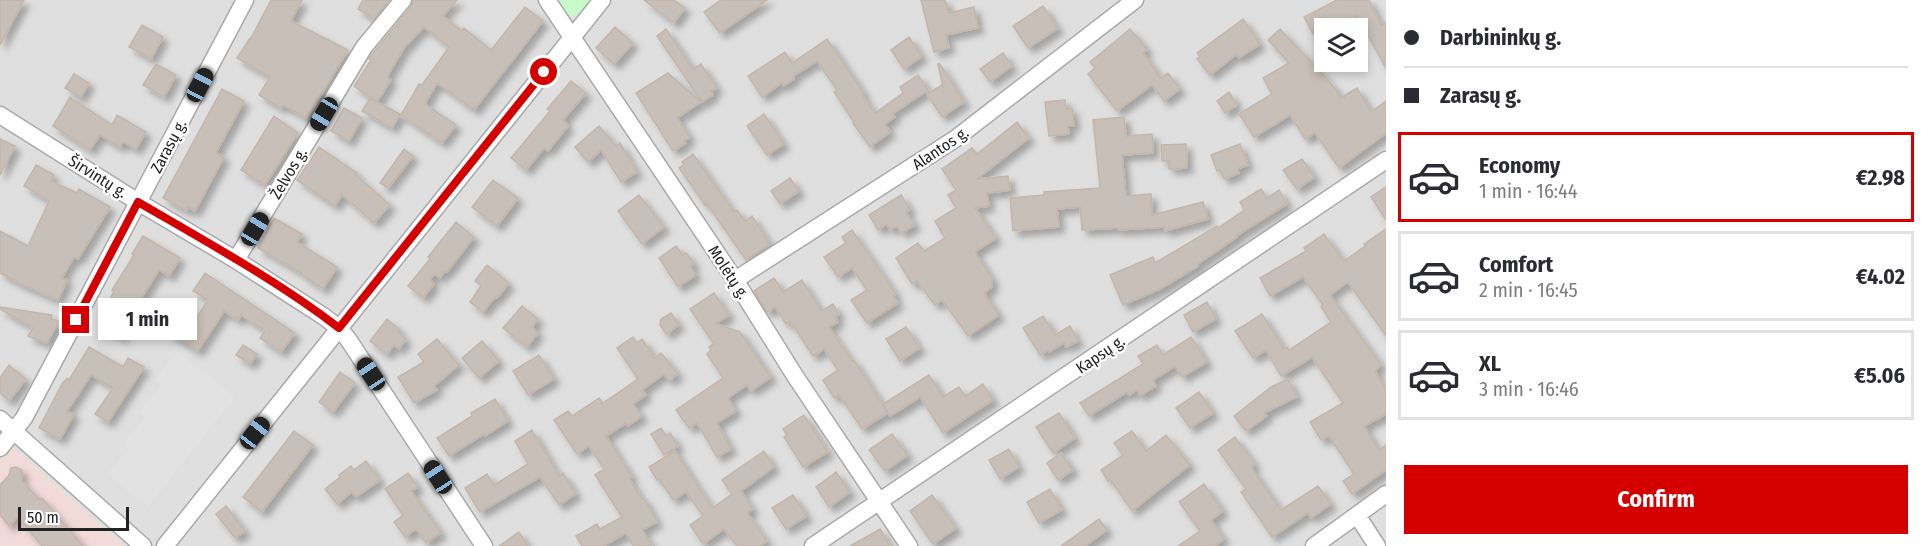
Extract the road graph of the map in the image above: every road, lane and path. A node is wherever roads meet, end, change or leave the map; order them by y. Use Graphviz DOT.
graph roads {
  1 [pos="245,0"];
  2 [pos="403,0"];
  3 [pos="547,0"];
  4 [pos="602,0"];
  5 [pos="1135,0"];
  6 [pos="571,38"];
  7 [pos="0,115"];
  8 [pos="1386,160"];
  9 [pos="138,202"];
  10 [pos="236,260"];
  11 [pos="735,280"];
  12 [pos="339,328"];
  13 [pos="0,419"];
  14 [pos="14,431"];
  15 [pos="0,448"];
  16 [pos="1386,494"];
  17 [pos="879,501"];
  18 [pos="1357,515"];
  19 [pos="143,546"];
  20 [pos="165,546"];
  21 [pos="484,546"];
  22 [pos="813,546"];
  23 [pos="909,546"];
  24 [pos="1314,546"];
  25 [pos="1377,546"];
  1 -- 9 [label="street, Zarasų g."];
  2 -- 10 [label="street, Želvos g."];
  3 -- 6 [label="street, Molėtų g."];
  4 -- 6 [label="street"];
  5 -- 11 [label="street, Alantos g."];
  6 -- 11 [label="street, Molėtų g."];
  6 -- 12 [label="street"];
  7 -- 9 [label="street, Širvintų g."];
  8 -- 17 [label="street, Kapsų g."];
  9 -- 10 [label="street, Širvintų g."];
  9 -- 14 [label="street, Zarasų g."];
  10 -- 12 [label="street, Širvintų g."];
  11 -- 17 [label="street, Molėtų g."];
  12 -- 20 [label="street"];
  12 -- 21 [label="street, Širvintų g."];
  13 -- 14 [label="street"];
  14 -- 15 [label="street, Zarasų g."];
  14 -- 19 [label="street"];
  16 -- 18 [label="street"];
  17 -- 22 [label="street, Kapsų g."];
  17 -- 23 [label="street, Molėtų g."];
  18 -- 24 [label="street"];
  18 -- 25 [label="street"];
}
